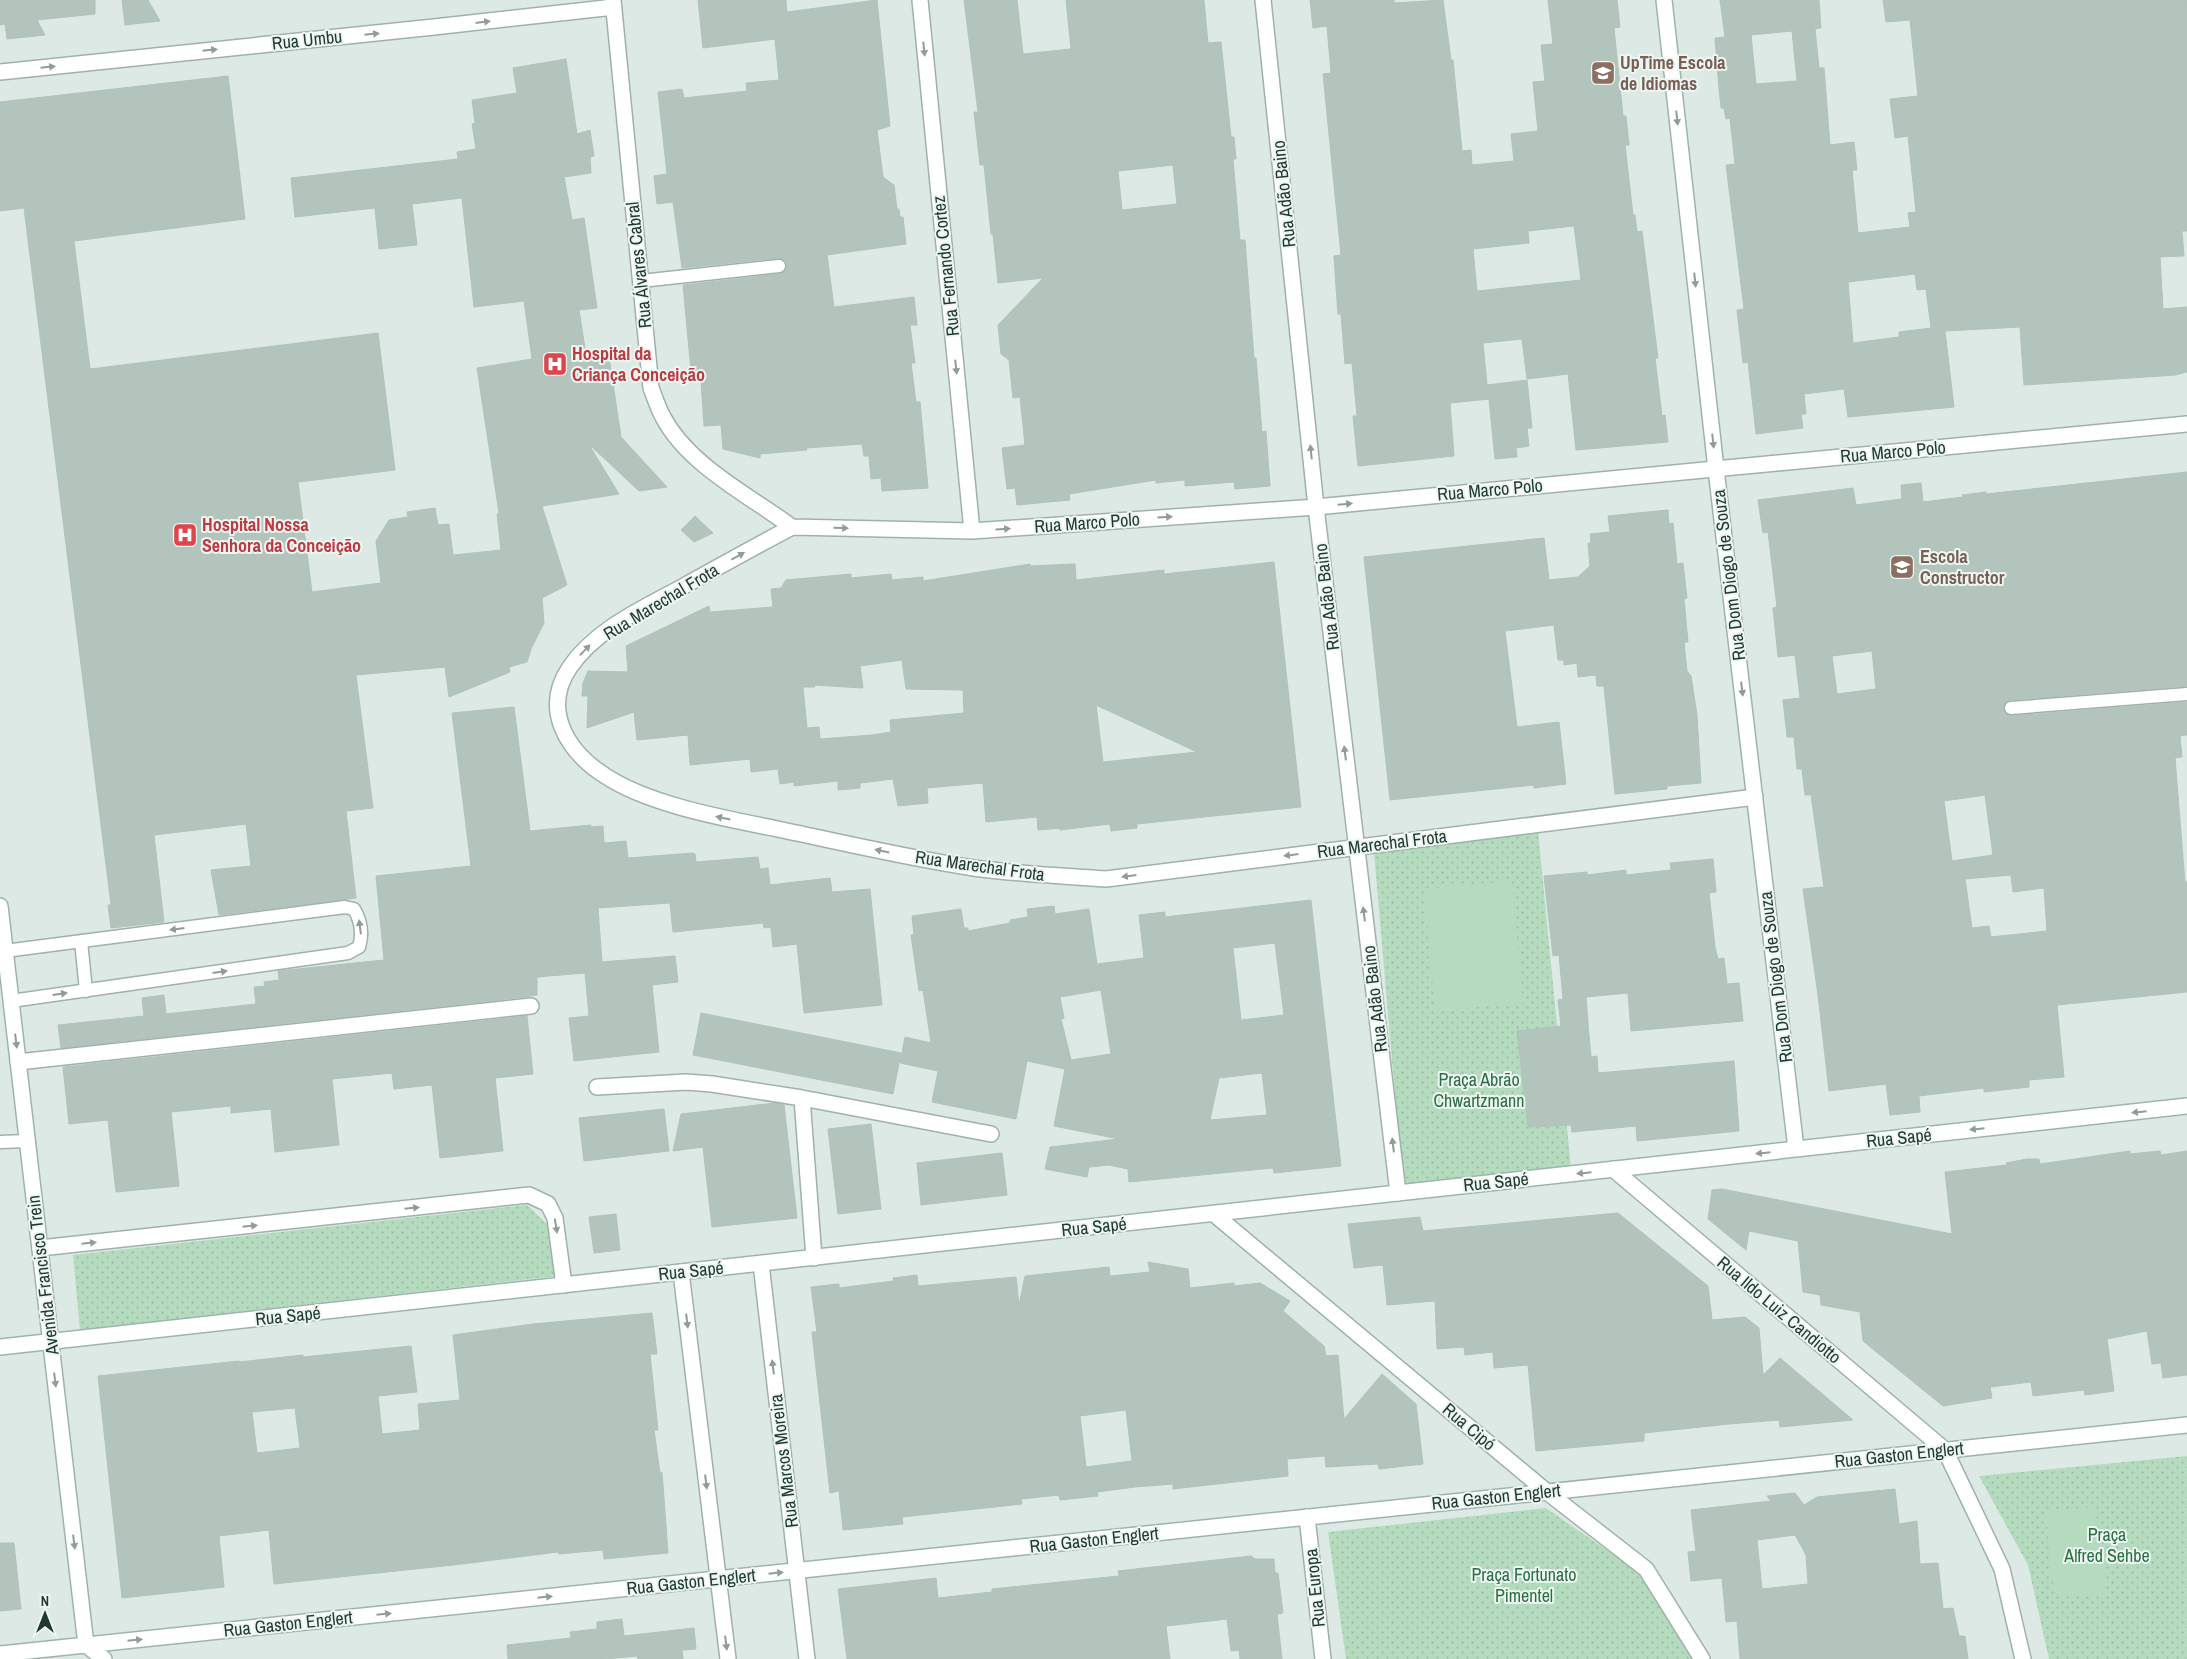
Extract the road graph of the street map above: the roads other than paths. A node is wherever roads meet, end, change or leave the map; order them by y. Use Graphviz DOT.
graph roads {
  1 [pos="920,0"];
  2 [pos="1263,0"];
  3 [pos="1664,0"];
  4 [pos="613,3"];
  5 [pos="0,72"];
  6 [pos="779,266"];
  7 [pos="641,281"];
  8 [pos="2187,424"];
  9 [pos="1716,469"];
  10 [pos="1316,507"];
  11 [pos="792,527"];
  12 [pos="972,531"];
  13 [pos="2187,694"];
  14 [pos="2011,708"];
  15 [pos="1755,797"];
  16 [pos="1356,847"];
  17 [pos="0,906"];
  18 [pos="1,924"];
  19 [pos="80,941"];
  20 [pos="5,951"];
  21 [pos="86,991"];
  22 [pos="11,1001"];
  23 [pos="531,1006"];
  24 [pos="18,1062"];
  25 [pos="596,1087"];
  26 [pos="802,1098"];
  27 [pos="2187,1106"];
  28 [pos="991,1134"];
  29 [pos="28,1140"];
  30 [pos="0,1142"];
  31 [pos="1796,1150"];
  32 [pos="1613,1170"];
  33 [pos="1398,1193"];
  34 [pos="1214,1214"];
  35 [pos="40,1248"];
  36 [pos="814,1258"];
  37 [pos="761,1264"];
  38 [pos="681,1272"];
  39 [pos="564,1285"];
  40 [pos="51,1342"];
  41 [pos="0,1347"];
  42 [pos="2187,1425"];
  43 [pos="1945,1450"];
  44 [pos="1547,1492"];
  45 [pos="1307,1517"];
  46 [pos="797,1571"];
  47 [pos="718,1579"];
  48 [pos="86,1645"];
  49 [pos="0,1654"];
  50 [pos="73,1659"];
  51 [pos="104,1659"];
  52 [pos="728,1659"];
  53 [pos="807,1659"];
  54 [pos="1323,1659"];
  55 [pos="1702,1659"];
  56 [pos="2023,1659"];
  1 -- 12 [label="street, Rua Fernando Cortez, one-way"];
  10 -- 2 [label="street, Rua Adão Baino, one-way"];
  3 -- 9 [label="street, Rua Dom Diogo de Souza, one-way"];
  5 -- 4 [label="street, Rua Umbu, one-way"];
  4 -- 7 [label="street, Rua Álvares Cabral"];
  6 -- 7 [label="lane"];
  7 -- 11 [label="street, Rua Álvares Cabral"];
  8 -- 9 [label="street, Rua Marco Polo"];
  10 -- 9 [label="street, Rua Marco Polo, one-way"];
  9 -- 15 [label="street, Rua Dom Diogo de Souza, one-way"];
  12 -- 10 [label="street, Rua Marco Polo, one-way"];
  16 -- 10 [label="street, Rua Adão Baino, one-way"];
  11 -- 12 [label="street, Rua Marco Polo, one-way"];
  16 -- 11 [label="street, Rua Marechal Frota, one-way"];
  13 -- 14 [label="lane"];
  15 -- 16 [label="street, Rua Marechal Frota"];
  15 -- 31 [label="street, Rua Dom Diogo de Souza"];
  33 -- 16 [label="street, Rua Adão Baino, one-way"];
  17 -- 18 [label="street, Avenida Francisco Trein"];
  18 -- 20 [label="street, Avenida Francisco Trein"];
  19 -- 20 [label="lane"];
  19 -- 21 [label="lane"];
  21 -- 19 [label="lane, one-way"];
  20 -- 22 [label="street, Avenida Francisco Trein"];
  22 -- 21 [label="lane, one-way"];
  22 -- 24 [label="street, Avenida Francisco Trein, one-way"];
  23 -- 24 [label="street"];
  24 -- 29 [label="street, Avenida Francisco Trein"];
  25 -- 26 [label="street"];
  26 -- 28 [label="street"];
  26 -- 36 [label="street"];
  27 -- 31 [label="street, Rua Sapé, one-way"];
  29 -- 30 [label="lane"];
  29 -- 35 [label="street, Avenida Francisco Trein"];
  31 -- 32 [label="street, Rua Sapé, one-way"];
  32 -- 33 [label="street, Rua Sapé, one-way"];
  32 -- 43 [label="street, Rua Ildo Luiz Candiotto"];
  33 -- 34 [label="street, Rua Sapé"];
  34 -- 36 [label="street, Rua Sapé"];
  34 -- 44 [label="street, Rua Cipó"];
  35 -- 39 [label="street, one-way"];
  35 -- 40 [label="street, Avenida Francisco Trein"];
  36 -- 37 [label="street, Rua Sapé"];
  37 -- 38 [label="street, Rua Sapé"];
  46 -- 37 [label="street, Rua Marcos Moreira, one-way"];
  38 -- 39 [label="street, Rua Sapé"];
  38 -- 47 [label="street, one-way"];
  39 -- 40 [label="street, Rua Sapé"];
  40 -- 41 [label="street, Rua Sapé"];
  40 -- 48 [label="street, Avenida Francisco Trein, one-way"];
  42 -- 43 [label="street, Rua Gaston Englert"];
  43 -- 44 [label="street, Rua Gaston Englert"];
  43 -- 56 [label="street"];
  44 -- 45 [label="street, Rua Gaston Englert"];
  44 -- 55 [label="street, Rua Cipó"];
  45 -- 46 [label="street, Rua Gaston Englert"];
  45 -- 54 [label="street, Rua Europa"];
  47 -- 46 [label="street, Rua Gaston Englert, one-way"];
  46 -- 53 [label="street, Rua Marcos Moreira"];
  48 -- 47 [label="street, Rua Gaston Englert, one-way"];
  47 -- 52 [label="street, one-way"];
  48 -- 49 [label="street, Rua Gaston Englert"];
  48 -- 50 [label="street"];
  48 -- 51 [label="street"];
}
